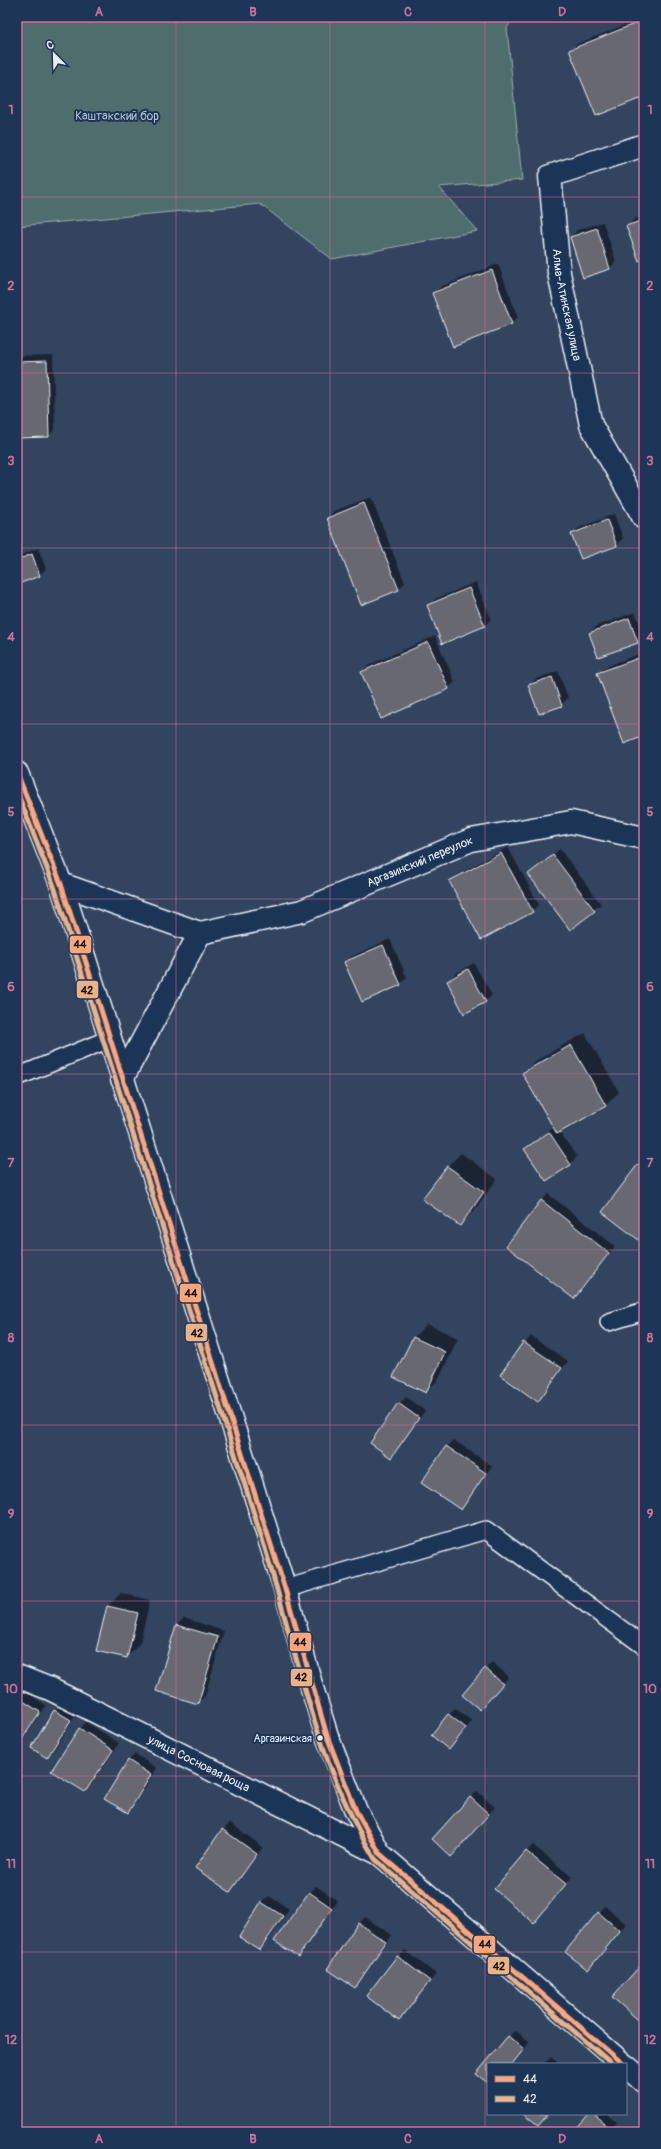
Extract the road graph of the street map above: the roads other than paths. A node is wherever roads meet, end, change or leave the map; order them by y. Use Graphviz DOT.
graph roads {
  1 [pos="644,145"];
  2 [pos="644,518"];
  3 [pos="17,773"];
  4 [pos="644,838"];
  5 [pos="61,884"];
  6 [pos="200,933"];
  7 [pos="109,1039"];
  8 [pos="17,1077"];
  9 [pos="122,1079"];
  10 [pos="644,1310"];
  11 [pos="609,1322"];
  12 [pos="285,1589"];
  13 [pos="644,1646"];
  14 [pos="17,1676"];
  15 [pos="380,1854"];
  16 [pos="623,2063"];
  17 [pos="627,2067"];
  18 [pos="644,2082"];
  1 -- 2 [label="street, Алма-Атинская улица"];
  3 -- 5 [label="street"];
  4 -- 6 [label="street, Аргазинский переулок"];
  5 -- 6 [label="street"];
  5 -- 7 [label="street"];
  6 -- 9 [label="street"];
  7 -- 8 [label="lane"];
  7 -- 9 [label="street"];
  9 -- 12 [label="street"];
  10 -- 11 [label="lane"];
  12 -- 13 [label="lane"];
  12 -- 15 [label="street"];
  14 -- 15 [label="street, улица Сосновая роща"];
  15 -- 16 [label="street"];
  17 -- 18 [label="street"];
}
